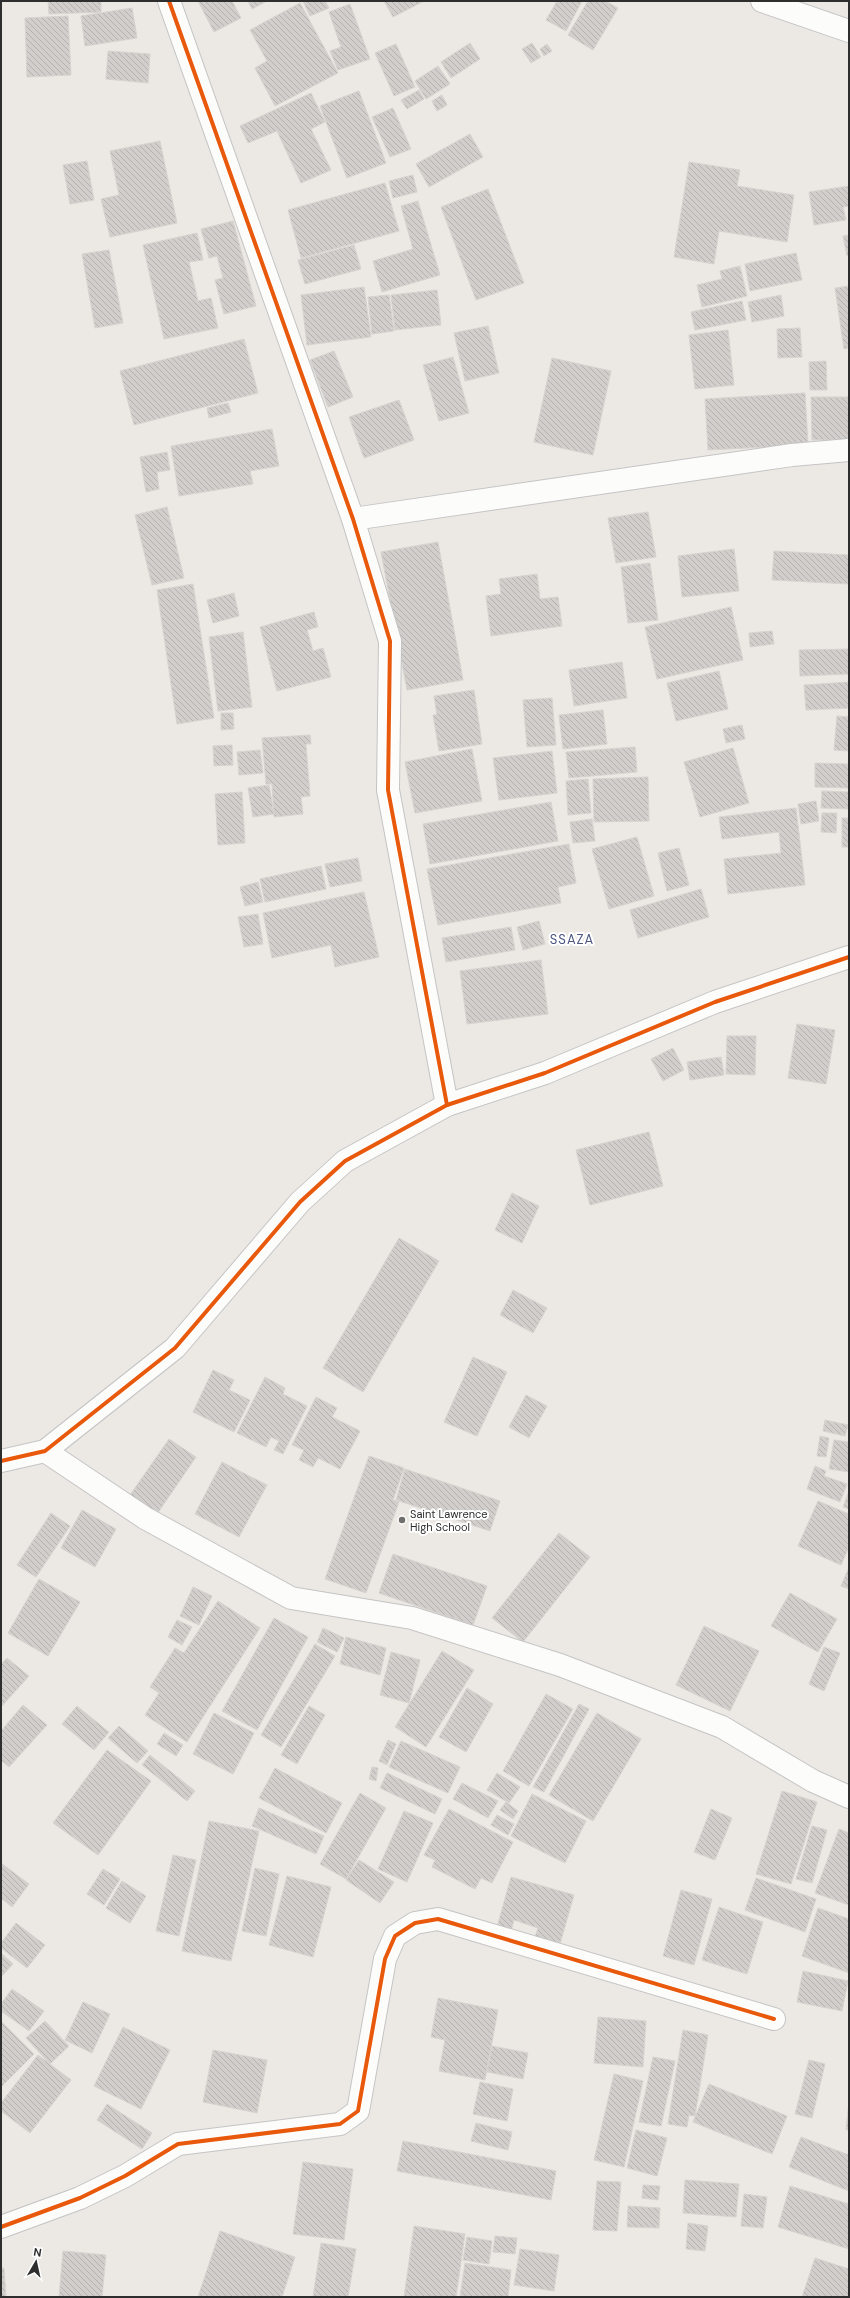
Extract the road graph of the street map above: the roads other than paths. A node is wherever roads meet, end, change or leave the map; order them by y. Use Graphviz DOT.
graph roads {
  1 [pos="169,1"];
  2 [pos="762,1"];
  3 [pos="849,31"];
  4 [pos="849,450"];
  5 [pos="353,519"];
  6 [pos="849,957"];
  7 [pos="447,1105"];
  8 [pos="46,1451"];
  9 [pos="1,1461"];
  10 [pos="849,1797"];
  11 [pos="774,2019"];
  12 [pos="1,2227"];
  1 -- 5 [label="street"];
  2 -- 3 [label="street"];
  4 -- 5 [label="street"];
  5 -- 7 [label="street"];
  6 -- 7 [label="street"];
  7 -- 8 [label="street"];
  8 -- 9 [label="street"];
  8 -- 10 [label="street"];
  11 -- 12 [label="street"];
}
